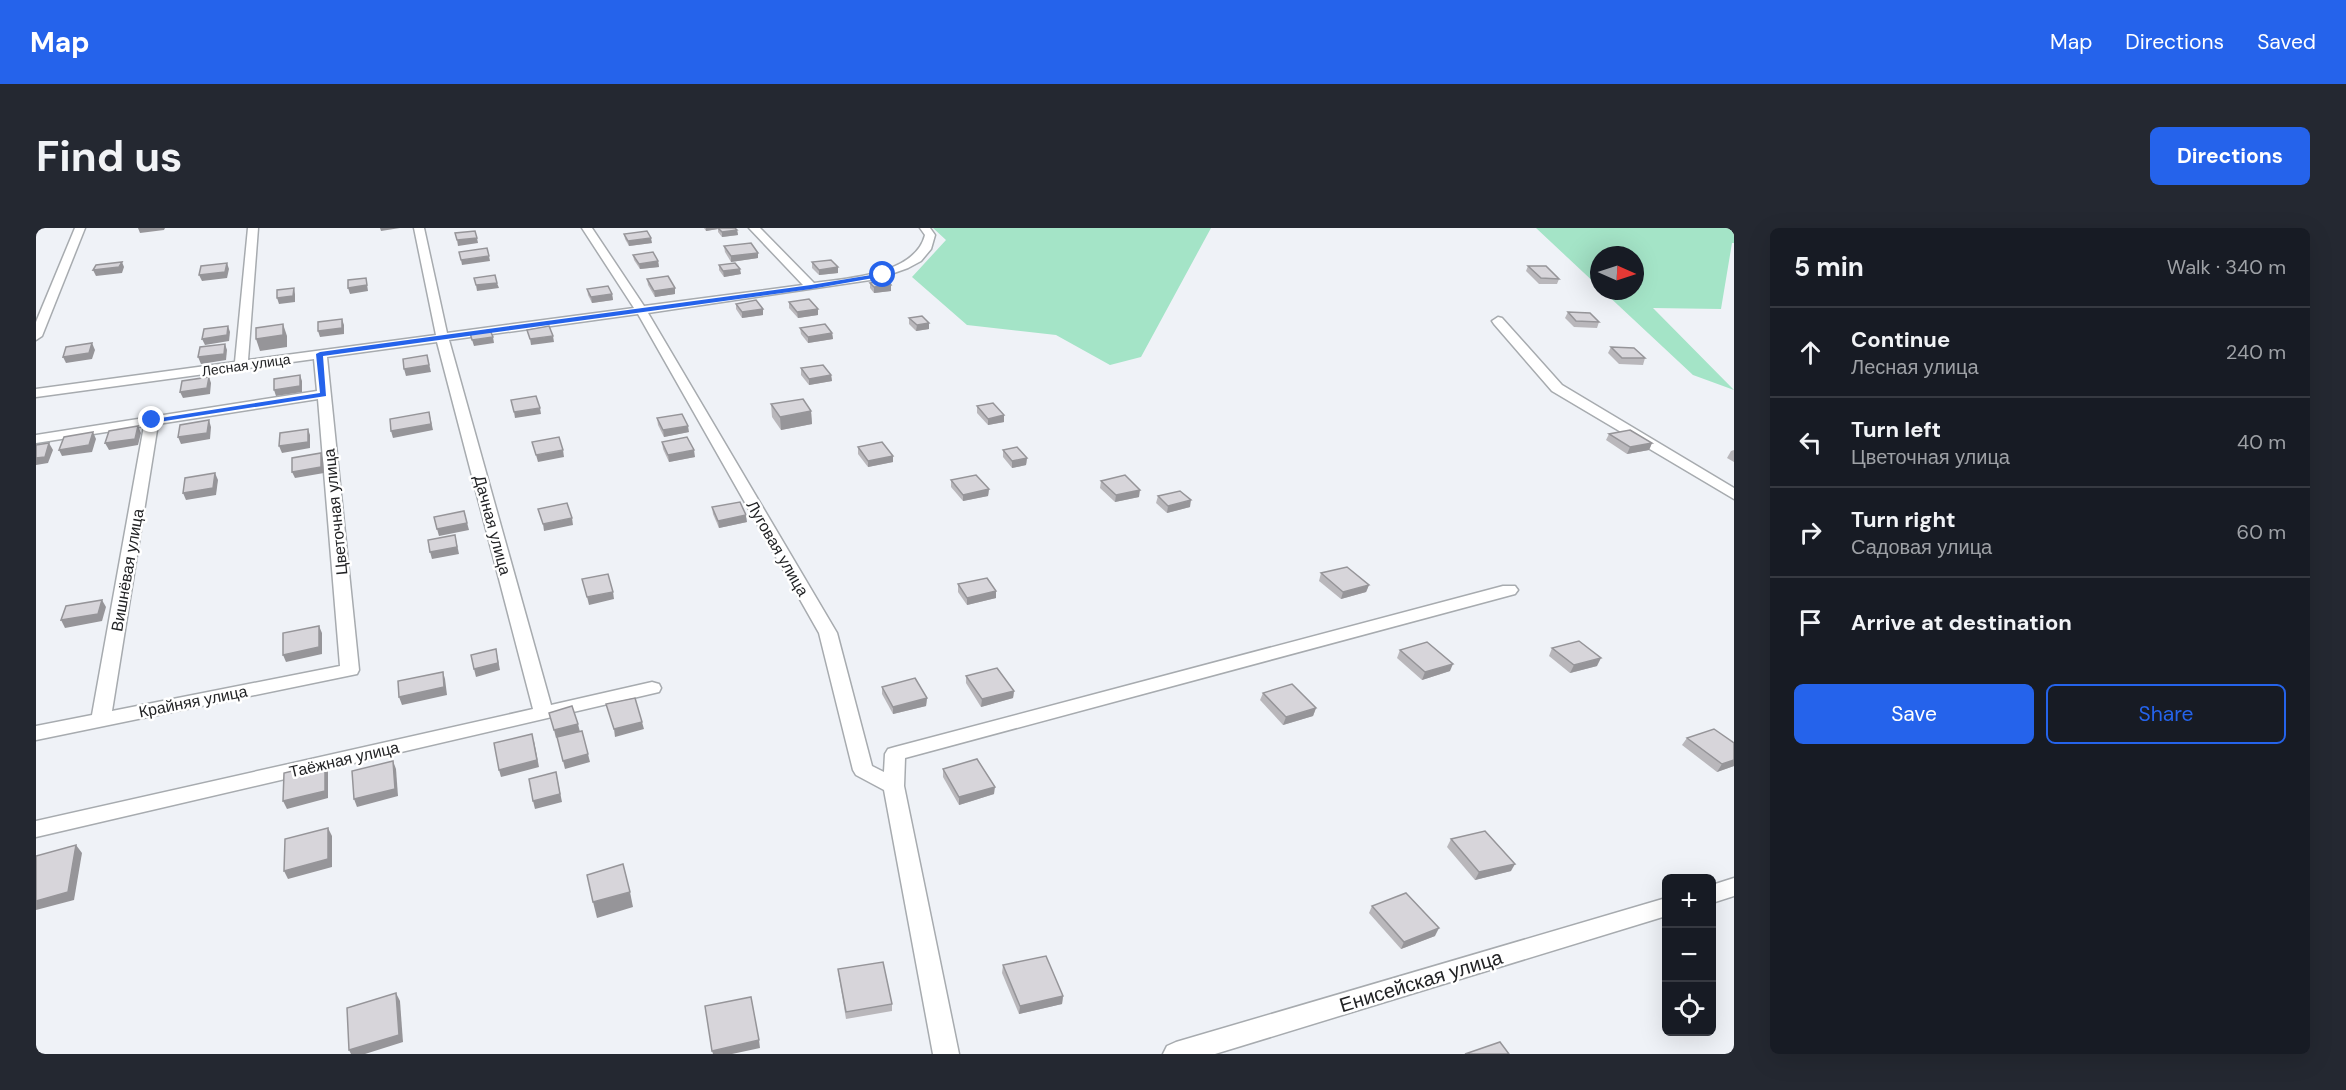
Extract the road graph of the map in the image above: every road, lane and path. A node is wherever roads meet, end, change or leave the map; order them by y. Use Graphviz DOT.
graph roads {
  1 [pos="80,228"];
  2 [pos="254,228"];
  3 [pos="419,228"];
  4 [pos="587,228"];
  5 [pos="754,228"];
  6 [pos="925,228"];
  7 [pos="811,287"];
  8 [pos="641,310"];
  9 [pos="1498,321"];
  10 [pos="36,336"];
  11 [pos="442,336"];
  12 [pos="320,354"];
  13 [pos="241,366"];
  14 [pos="36,393"];
  15 [pos="324,394"];
  16 [pos="152,420"];
  17 [pos="36,439"];
  18 [pos="1734,494"];
  19 [pos="1509,590"];
  20 [pos="351,670"];
  21 [pos="652,688"];
  22 [pos="544,714"];
  23 [pos="101,720"];
  24 [pos="36,733"];
  25 [pos="894,786"];
  26 [pos="36,830"];
  27 [pos="1734,887"];
  28 [pos="1716,893"];
  29 [pos="1662,908"];
  30 [pos="946,1054"];
  31 [pos="1176,1054"];
  1 -- 10 [label="street"];
  2 -- 13 [label="street"];
  3 -- 11 [label="street, Дачная улица"];
  4 -- 8 [label="street, Луговая улица"];
  5 -- 7 [label="street"];
  6 -- 7 [label="street, Лесная улица"];
  7 -- 8 [label="street, Лесная улица"];
  8 -- 11 [label="street, Лесная улица"];
  8 -- 25 [label="street, Луговая улица"];
  9 -- 18 [label="street"];
  11 -- 12 [label="street, Лесная улица"];
  11 -- 22 [label="street, Дачная улица"];
  12 -- 13 [label="street, Лесная улица"];
  12 -- 15 [label="street, Цветочная улица"];
  13 -- 14 [label="street, Лесная улица"];
  15 -- 16 [label="street"];
  15 -- 20 [label="street, Цветочная улица"];
  16 -- 17 [label="street"];
  16 -- 23 [label="street, Вишнёвая улица"];
  19 -- 25 [label="street"];
  20 -- 23 [label="street, Крайняя улица"];
  21 -- 22 [label="street, Таёжная улица"];
  22 -- 26 [label="street, Таёжная улица"];
  23 -- 24 [label="street, Крайняя улица"];
  25 -- 30 [label="street"];
  27 -- 28 [label="street"];
  29 -- 31 [label="street, Енисейская улица"];
}
